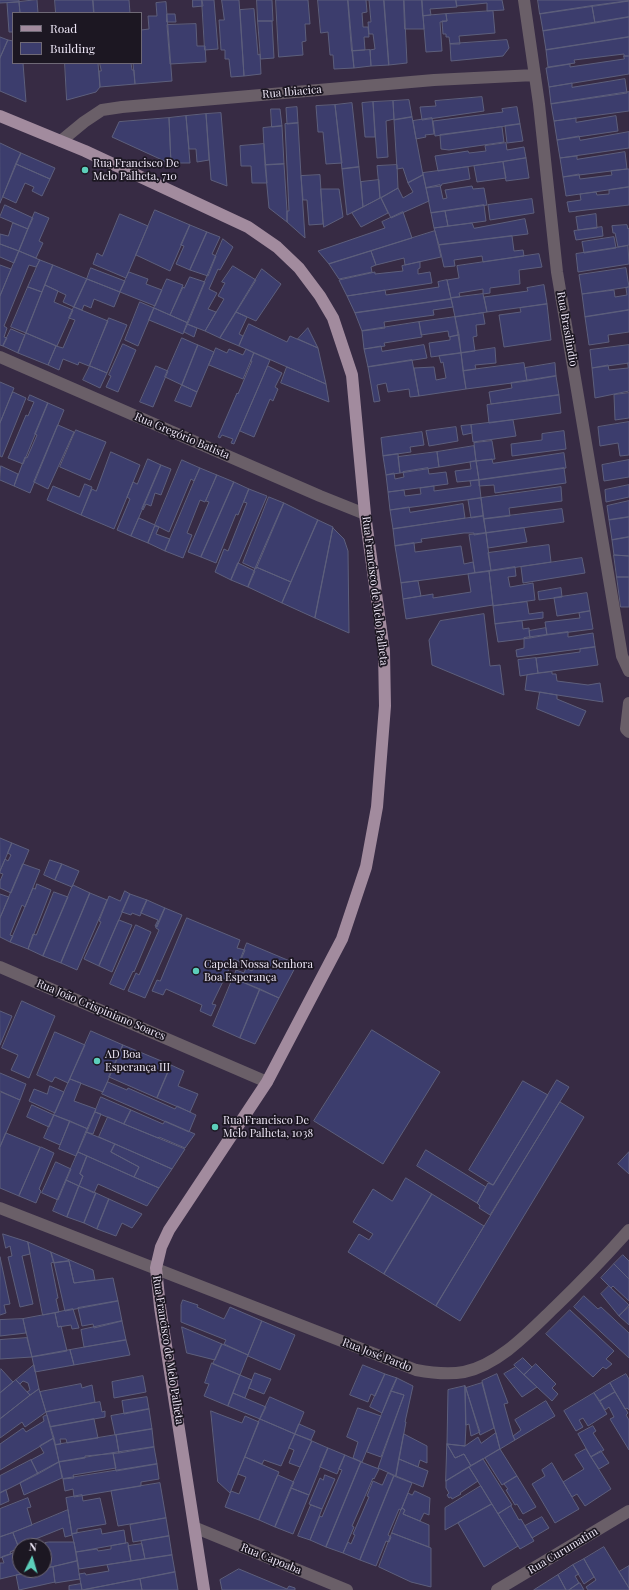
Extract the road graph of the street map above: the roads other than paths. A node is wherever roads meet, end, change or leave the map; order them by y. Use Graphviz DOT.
graph roads {
  1 [pos="524,0"];
  2 [pos="534,75"];
  3 [pos="0,116"];
  4 [pos="61,141"];
  5 [pos="0,357"];
  6 [pos="365,514"];
  7 [pos="629,671"];
  8 [pos="629,703"];
  9 [pos="628,730"];
  10 [pos="0,967"];
  11 [pos="267,1082"];
  12 [pos="0,1208"];
  13 [pos="629,1230"];
  14 [pos="156,1268"];
  15 [pos="629,1511"];
  16 [pos="196,1528"];
  17 [pos="204,1590"];
  18 [pos="347,1590"];
  19 [pos="497,1590"];
  1 -- 2 [label="street, Rua Brasilindio"];
  2 -- 4 [label="street, Rua Ibiacica"];
  2 -- 7 [label="street, Rua Brasilindio"];
  3 -- 4 [label="main road, Rua Francisco de Melo Palheta"];
  4 -- 6 [label="main road, Rua Francisco de Melo Palheta"];
  5 -- 6 [label="street, Rua Gregório Batista"];
  6 -- 11 [label="main road, Rua Francisco de Melo Palheta"];
  8 -- 9 [label="street"];
  10 -- 11 [label="street, Rua João Crispiniano Soares"];
  11 -- 14 [label="main road, Rua Francisco de Melo Palheta"];
  12 -- 14 [label="street, Rua José Pardo"];
  13 -- 14 [label="street, Rua José Pardo"];
  14 -- 16 [label="main road, Rua Francisco de Melo Palheta"];
  15 -- 19 [label="street, Rua Curumatim"];
  16 -- 17 [label="main road, Rua Francisco de Melo Palheta"];
  16 -- 18 [label="street, Rua Capoaba"];
}
